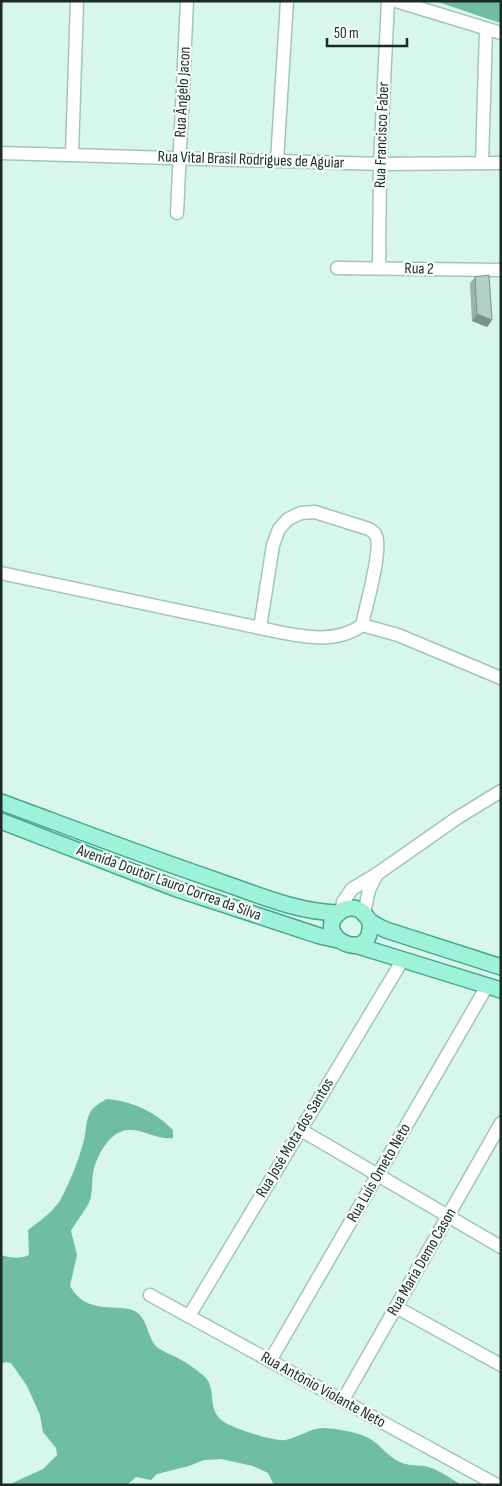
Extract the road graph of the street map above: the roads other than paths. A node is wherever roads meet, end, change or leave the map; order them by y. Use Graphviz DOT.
graph roads {
  1 [pos="77,1"];
  2 [pos="187,1"];
  3 [pos="287,1"];
  4 [pos="388,1"];
  5 [pos="396,1"];
  6 [pos="486,30"];
  7 [pos="501,33"];
  8 [pos="1,153"];
  9 [pos="72,154"];
  10 [pos="179,158"];
  11 [pos="277,161"];
  12 [pos="482,162"];
  13 [pos="501,163"];
  14 [pos="380,164"];
  15 [pos="176,213"];
  16 [pos="337,268"];
  17 [pos="379,268"];
  18 [pos="501,270"];
  19 [pos="1,573"];
  20 [pos="362,625"];
  21 [pos="260,628"];
  22 [pos="501,678"];
  23 [pos="501,791"];
  24 [pos="1,802"];
  25 [pos="1,821"];
  26 [pos="377,874"];
  27 [pos="340,912"];
  28 [pos="367,917"];
  29 [pos="338,940"];
  30 [pos="355,946"];
  31 [pos="402,961"];
  32 [pos="501,968"];
  33 [pos="494,988"];
  34 [pos="501,1123"];
  35 [pos="301,1130"];
  36 [pos="378,1175"];
  37 [pos="448,1216"];
  38 [pos="501,1247"];
  39 [pos="150,1295"];
  40 [pos="396,1307"];
  41 [pos="189,1316"];
  42 [pos="270,1361"];
  43 [pos="501,1366"];
  44 [pos="342,1400"];
  45 [pos="497,1485"];
  1 -- 9 [label="street"];
  2 -- 10 [label="street, Rua Ângelo Jacon"];
  3 -- 11 [label="street"];
  4 -- 14 [label="street, Rua Francisco Faber"];
  5 -- 6 [label="street"];
  6 -- 7 [label="street"];
  6 -- 12 [label="street"];
  8 -- 9 [label="street, Rua Vital Brasil Rodrigues de Aguiar"];
  9 -- 10 [label="street, Rua Vital Brasil Rodrigues de Aguiar"];
  10 -- 11 [label="street, Rua Vital Brasil Rodrigues de Aguiar"];
  10 -- 15 [label="street, Rua Ângelo Jacon"];
  11 -- 14 [label="street, Rua Vital Brasil Rodrigues de Aguiar"];
  12 -- 13 [label="street, Rua Vital Brasil Rodrigues de Aguiar"];
  12 -- 14 [label="street, Rua Vital Brasil Rodrigues de Aguiar"];
  14 -- 17 [label="street, Rua Francisco Faber"];
  16 -- 17 [label="street, Rua 2"];
  17 -- 18 [label="street, Rua 2"];
  19 -- 21 [label="street"];
  20 -- 21 [label="street"];
  20 -- 21 [label="street"];
  20 -- 22 [label="street"];
  23 -- 26 [label="street"];
  24 -- 27 [label="main road, Avenida Doutor Lauro Correa da Silva"];
  25 -- 29 [label="main road, Avenida Doutor Lauro Correa da Silva"];
  26 -- 27 [label="street"];
  26 -- 28 [label="street"];
  27 -- 28 [label="main road"];
  27 -- 29 [label="main road"];
  28 -- 30 [label="main road"];
  28 -- 32 [label="main road"];
  29 -- 30 [label="main road"];
  30 -- 31 [label="main road"];
  31 -- 33 [label="main road"];
  31 -- 35 [label="street, Rua José Mota dos Santos"];
  33 -- 36 [label="street, Rua Luís Ometo Neto"];
  34 -- 37 [label="street, Rua Maria Demo Cason"];
  35 -- 36 [label="street"];
  35 -- 41 [label="street, Rua José Mota dos Santos"];
  36 -- 37 [label="street"];
  36 -- 42 [label="street, Rua Luís Ometo Neto"];
  37 -- 38 [label="street"];
  37 -- 40 [label="street, Rua Maria Demo Cason"];
  39 -- 41 [label="street, Rua Antônio Violante Neto"];
  40 -- 43 [label="street"];
  40 -- 44 [label="street, Rua Maria Demo Cason"];
  41 -- 42 [label="street, Rua Antônio Violante Neto"];
  42 -- 44 [label="street, Rua Antônio Violante Neto"];
  44 -- 45 [label="street, Rua Antônio Violante Neto"];
}
